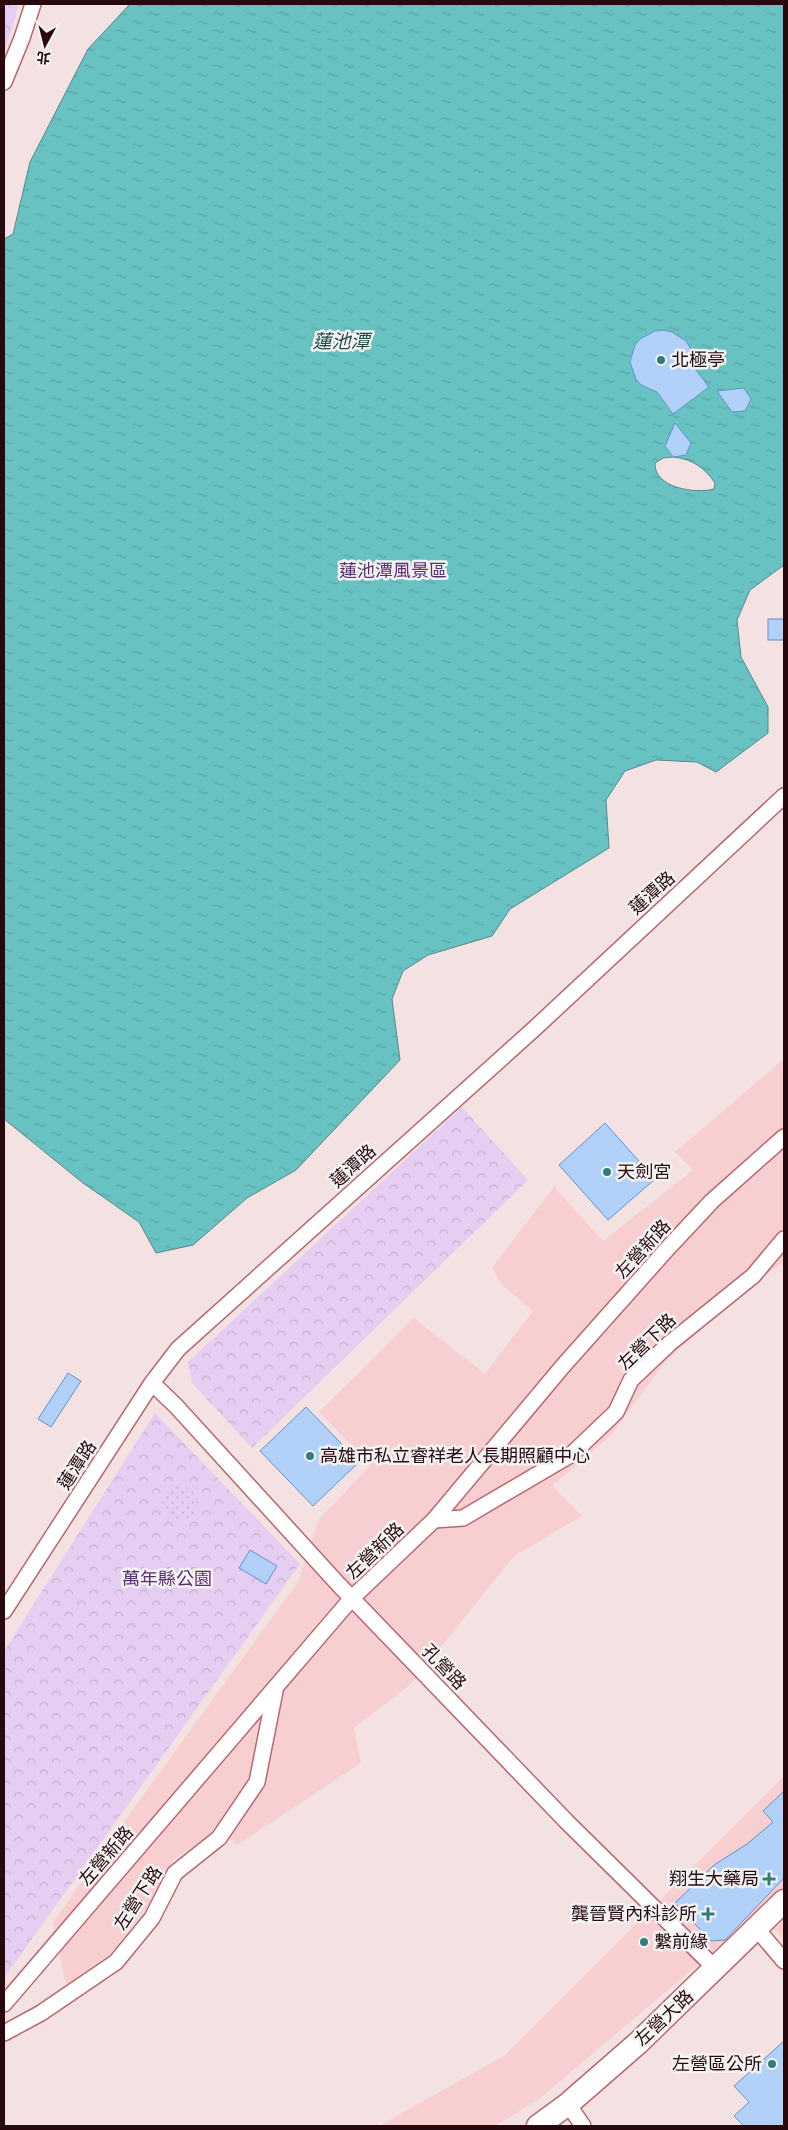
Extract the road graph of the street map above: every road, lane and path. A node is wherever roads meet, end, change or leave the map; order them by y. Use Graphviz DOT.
graph roads {
  1 [pos="33,4"];
  2 [pos="5,73"];
  3 [pos="784,796"];
  4 [pos="784,1137"];
  5 [pos="784,1239"];
  6 [pos="152,1383"];
  7 [pos="434,1520"];
  8 [pos="352,1598"];
  9 [pos="4,1612"];
  10 [pos="275,1690"];
  11 [pos="784,1901"];
  12 [pos="757,1929"];
  13 [pos="784,1961"];
  14 [pos="716,1969"];
  15 [pos="4,2004"];
  16 [pos="4,2033"];
  17 [pos="568,2104"];
  18 [pos="538,2126"];
  19 [pos="583,2126"];
  1 -- 2 [label="street"];
  3 -- 6 [label="street, 蓮潭路"];
  4 -- 7 [label="street, 左營新路"];
  5 -- 7 [label="street, 左營下路"];
  6 -- 8 [label="street, 孔營路"];
  6 -- 9 [label="street, 蓮潭路"];
  7 -- 8 [label="street, 左營新路"];
  8 -- 10 [label="street, 左營新路"];
  8 -- 14 [label="street, 孔營路"];
  10 -- 15 [label="street, 左營新路"];
  10 -- 16 [label="street, 左營下路"];
  11 -- 12 [label="street, 左營大路"];
  12 -- 13 [label="street"];
  12 -- 14 [label="street, 左營大路"];
  14 -- 17 [label="street, 左營大路"];
  17 -- 18 [label="street, 左營大路"];
  17 -- 19 [label="street"];
}
